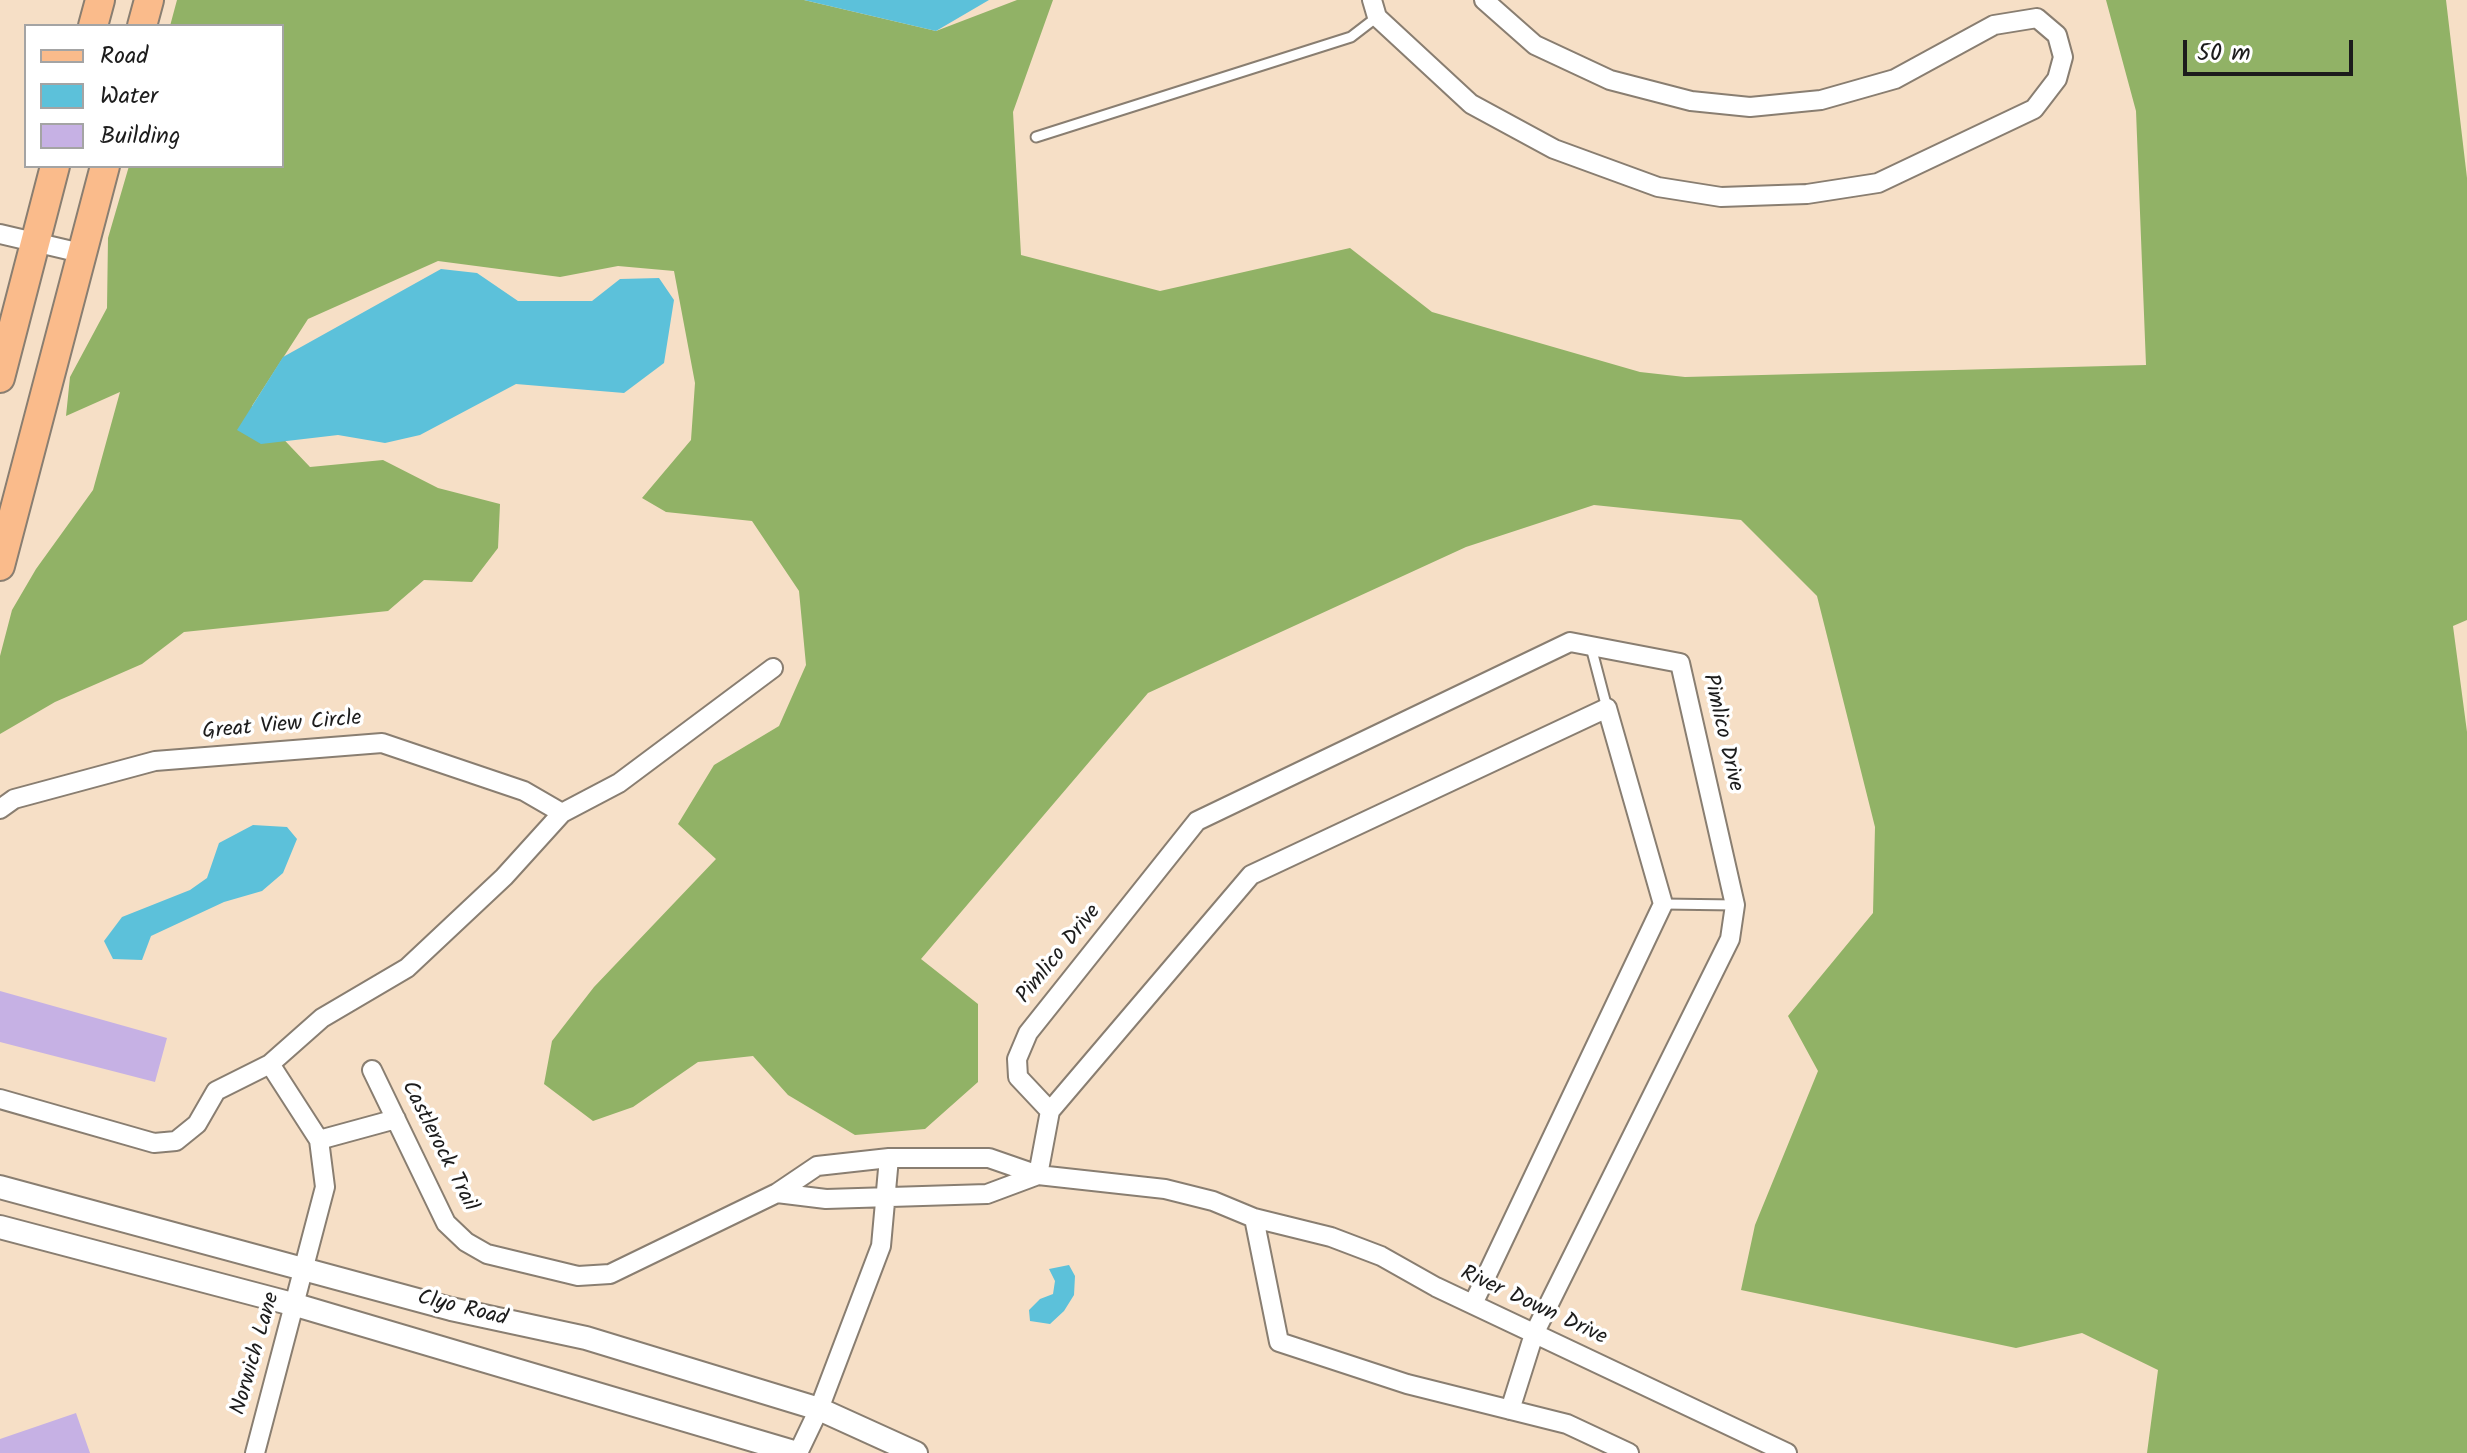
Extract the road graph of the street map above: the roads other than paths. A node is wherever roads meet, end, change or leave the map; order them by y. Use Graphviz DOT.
graph roads {
  1 [pos="100,0"];
  2 [pos="149,0"];
  3 [pos="1484,0"];
  4 [pos="1374,8"];
  5 [pos="94,24"];
  6 [pos="143,24"];
  7 [pos="1036,137"];
  8 [pos="54,168"];
  9 [pos="104,168"];
  10 [pos="0,234"];
  11 [pos="34,244"];
  12 [pos="81,253"];
  13 [pos="0,378"];
  14 [pos="0,566"];
  15 [pos="1591,647"];
  16 [pos="773,668"];
  17 [pos="1607,708"];
  18 [pos="0,809"];
  19 [pos="562,813"];
  20 [pos="1663,904"];
  21 [pos="1735,905"];
  22 [pos="270,1064"];
  23 [pos="372,1070"];
  24 [pos="0,1099"];
  25 [pos="1050,1111"];
  26 [pos="396,1119"];
  27 [pos="319,1140"];
  28 [pos="889,1158"];
  29 [pos="1038,1175"];
  30 [pos="0,1187"];
  31 [pos="777,1193"];
  32 [pos="885,1196"];
  33 [pos="1254,1218"];
  34 [pos="0,1227"];
  35 [pos="306,1268"];
  36 [pos="1473,1304"];
  37 [pos="296,1305"];
  38 [pos="1534,1334"];
  39 [pos="819,1409"];
  40 [pos="1510,1410"];
  41 [pos="255,1453"];
  42 [pos="798,1453"];
  43 [pos="916,1453"];
  44 [pos="1629,1453"];
  45 [pos="1787,1453"];
  1 -- 5 [label="main road"];
  2 -- 6 [label="main road"];
  3 -- 4 [label="street"];
  4 -- 7 [label="lane"];
  8 -- 11 [label="main road"];
  9 -- 12 [label="main road"];
  10 -- 11 [label="street"];
  11 -- 12 [label="street"];
  11 -- 13 [label="main road"];
  12 -- 14 [label="main road"];
  15 -- 17 [label="lane"];
  15 -- 21 [label="street, Pimlico Drive"];
  15 -- 25 [label="street, Pimlico Drive"];
  16 -- 19 [label="street"];
  17 -- 20 [label="street"];
  17 -- 25 [label="street"];
  18 -- 19 [label="street, Great View Circle"];
  19 -- 22 [label="street"];
  20 -- 21 [label="lane"];
  20 -- 36 [label="street"];
  21 -- 38 [label="street, Pimlico Drive"];
  22 -- 24 [label="street"];
  22 -- 27 [label="street"];
  23 -- 26 [label="street, Castlerock Trail"];
  25 -- 29 [label="street"];
  26 -- 27 [label="street"];
  26 -- 31 [label="street, Castlerock Trail"];
  27 -- 35 [label="street"];
  28 -- 29 [label="street, River Down Drive"];
  28 -- 31 [label="street, Castlerock Trail"];
  28 -- 32 [label="street"];
  29 -- 32 [label="street, River Down Drive"];
  29 -- 33 [label="street, River Down Drive"];
  30 -- 35 [label="street, Clyo Road"];
  31 -- 32 [label="street"];
  32 -- 39 [label="street"];
  33 -- 36 [label="street, River Down Drive"];
  33 -- 40 [label="street"];
  34 -- 37 [label="street, Clyo Road"];
  35 -- 37 [label="street, Norwich Lane"];
  35 -- 39 [label="street, Clyo Road"];
  36 -- 38 [label="street, River Down Drive"];
  37 -- 41 [label="street, Norwich Lane"];
  37 -- 42 [label="street, Clyo Road"];
  38 -- 40 [label="street, Pimlico Drive"];
  38 -- 45 [label="street, River Down Drive"];
  39 -- 42 [label="street"];
  39 -- 43 [label="street, Clyo Road"];
  40 -- 44 [label="street"];
}
